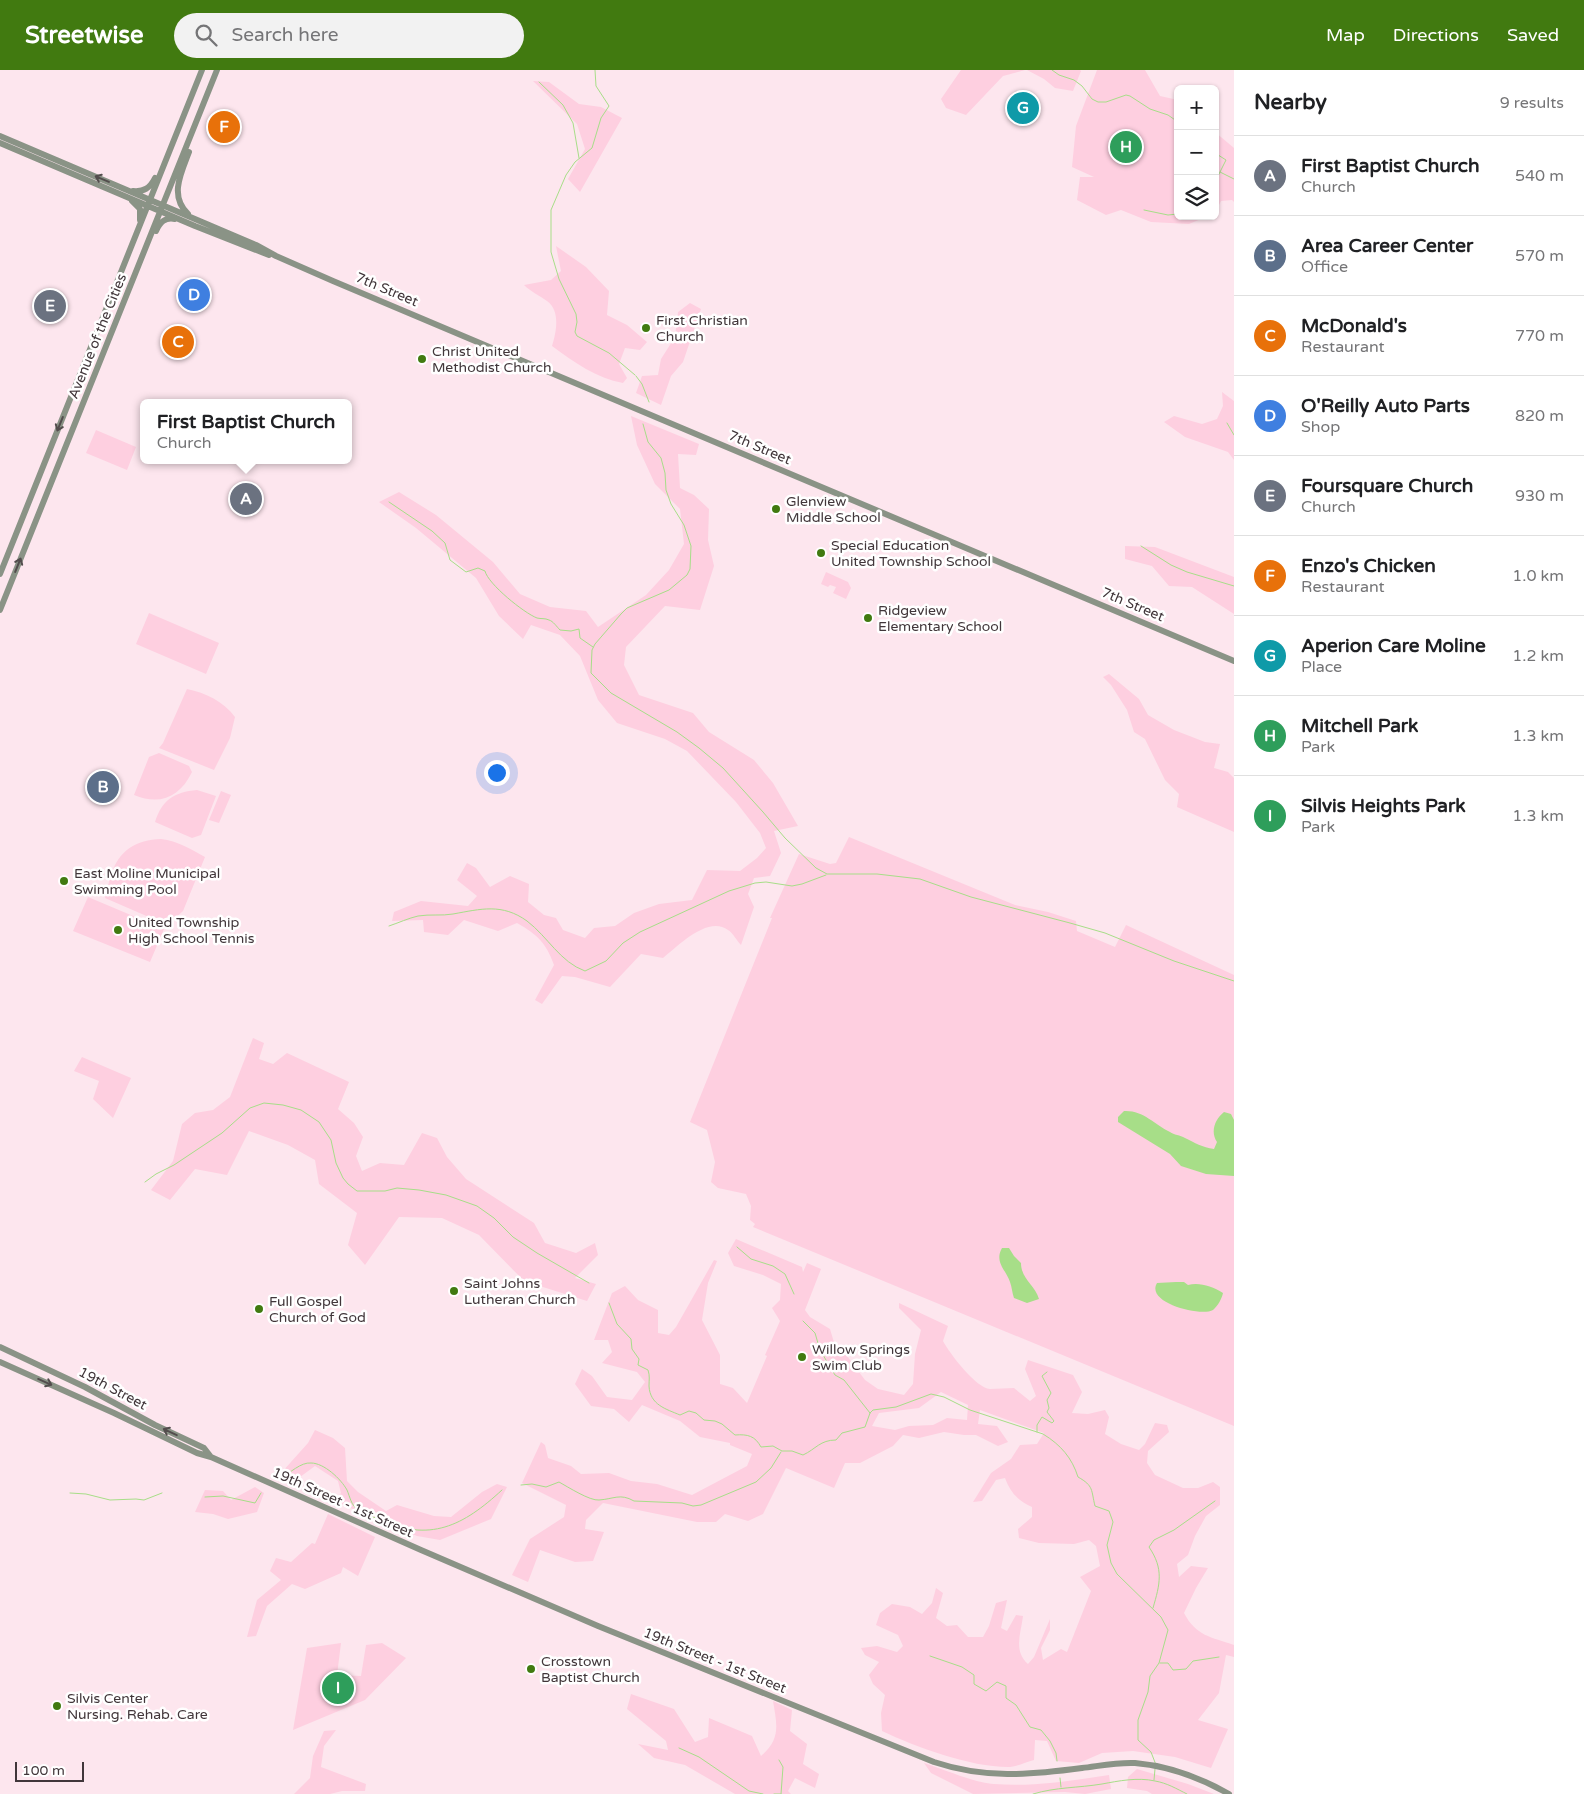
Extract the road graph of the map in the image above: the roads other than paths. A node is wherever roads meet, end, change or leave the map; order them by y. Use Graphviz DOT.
graph roads {
  1 [pos="202,70"];
  2 [pos="217,70"];
  3 [pos="209,91"];
  4 [pos="182,121"];
  5 [pos="0,136"];
  6 [pos="0,143"];
  7 [pos="129,190"];
  8 [pos="115,192"];
  9 [pos="149,202"];
  10 [pos="161,208"];
  11 [pos="192,218"];
  12 [pos="179,219"];
  13 [pos="138,231"];
  14 [pos="276,256"];
  15 [pos="126,296"];
  16 [pos="0,574"];
  17 [pos="0,610"];
  18 [pos="1234,661"];
  19 [pos="0,1348"];
  20 [pos="0,1351"];
  21 [pos="0,1362"];
  22 [pos="53,1371"];
  23 [pos="211,1457"];
  24 [pos="1229,1794"];
  1 -- 4 [label="main road, Avenue of the Cities"];
  2 -- 3 [label="main road, Avenue of the Cities"];
  3 -- 10 [label="main road, Avenue of the Cities"];
  3 -- 11 [label="main road"];
  4 -- 7 [label="main road"];
  4 -- 9 [label="main road, Avenue of the Cities"];
  7 -- 5 [label="main road, 7th Street, one-way"];
  6 -- 8 [label="main road, 7th Street"];
  7 -- 9 [label="main road, 7th Street"];
  8 -- 9 [label="main road, 7th Street"];
  8 -- 13 [label="main road"];
  9 -- 10 [label="main road, 7th Street"];
  9 -- 13 [label="main road, Avenue of the Cities"];
  10 -- 11 [label="main road, 7th Street"];
  10 -- 12 [label="main road, 7th Street"];
  10 -- 15 [label="main road, Avenue of the Cities"];
  11 -- 14 [label="main road, 7th Street"];
  12 -- 14 [label="main road, 7th Street"];
  12 -- 15 [label="main road"];
  13 -- 16 [label="main road, Avenue of the Cities, one-way"];
  14 -- 18 [label="main road, 7th Street"];
  17 -- 15 [label="main road, Avenue of the Cities, one-way"];
  19 -- 22 [label="main road, 19th Street"];
  20 -- 22 [label="main road"];
  21 -- 23 [label="main road, one-way"];
  23 -- 22 [label="main road, 19th Street, one-way"];
  23 -- 24 [label="main road, 19th Street - 1st Street"];
}
